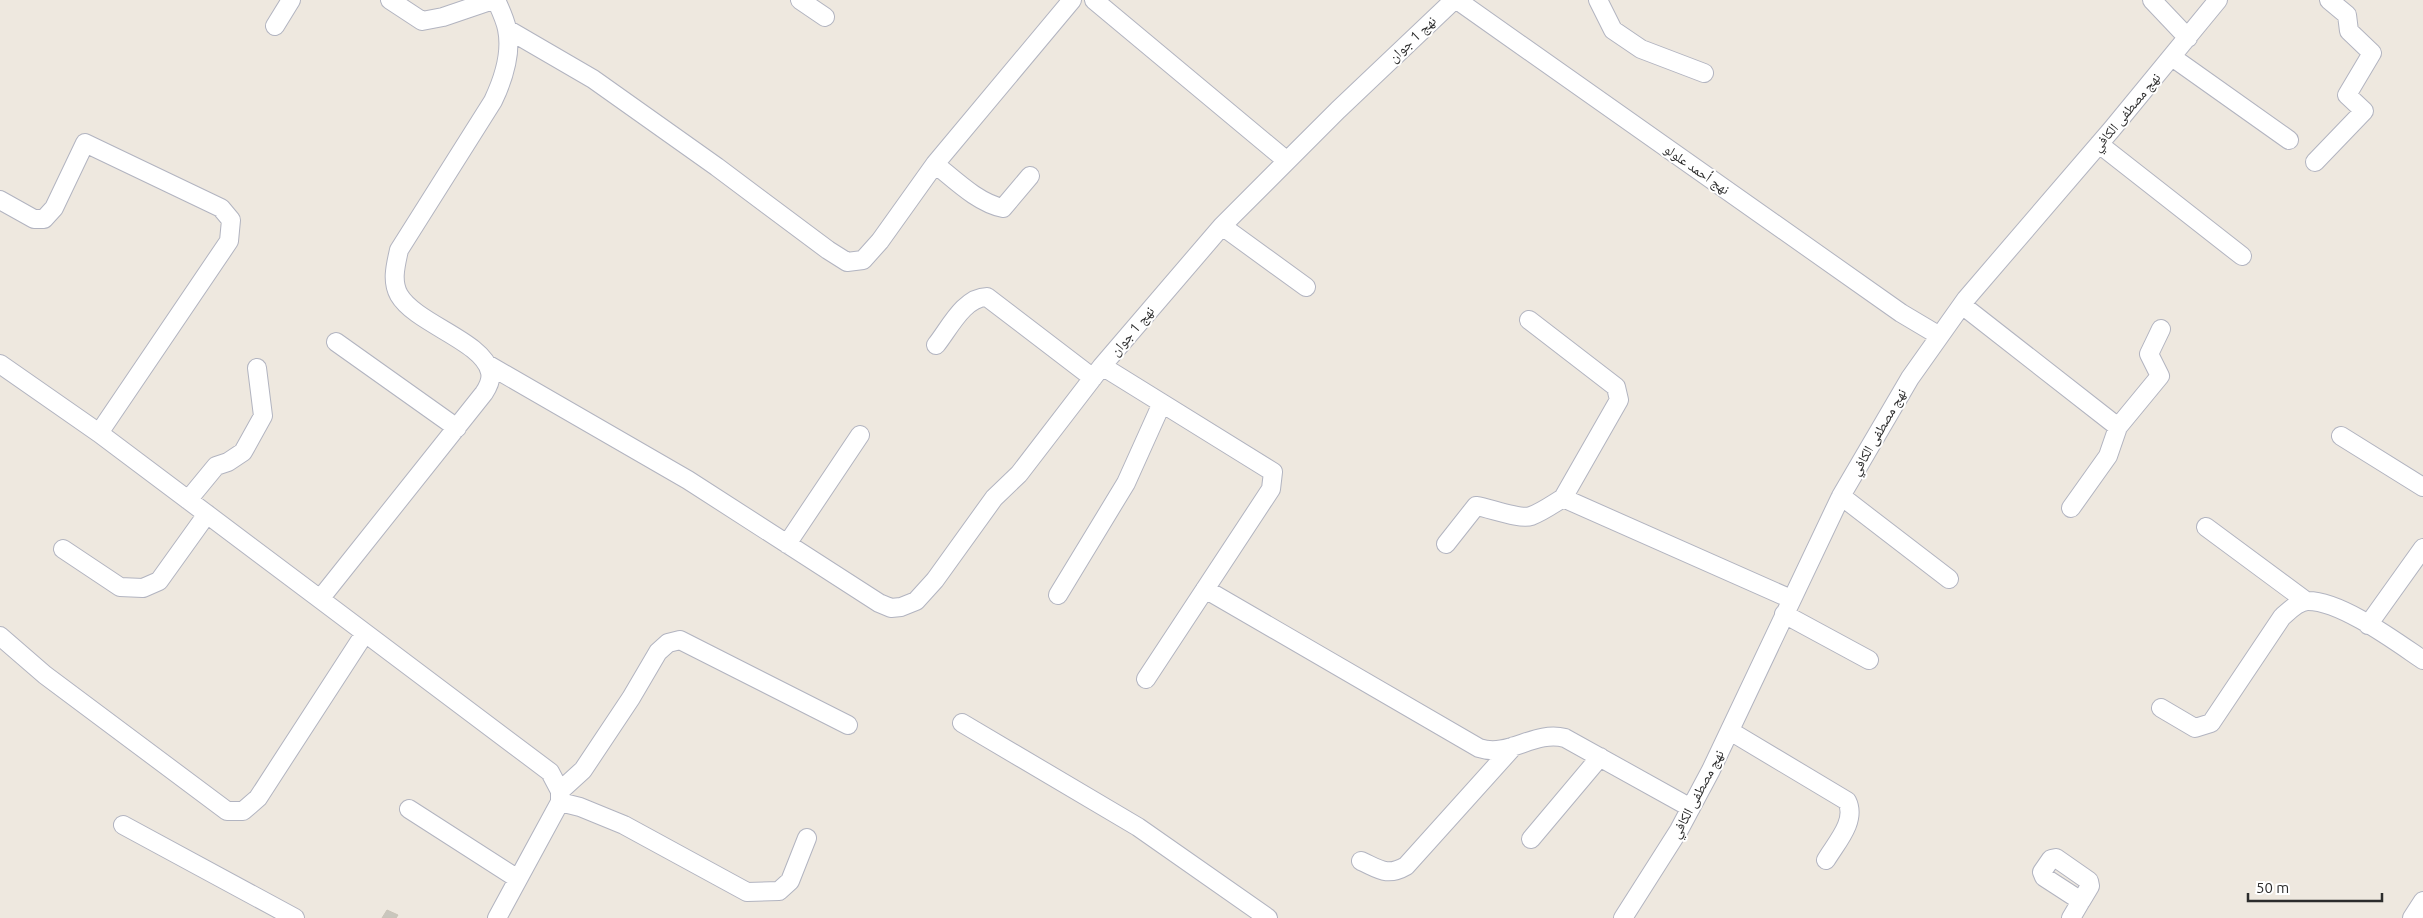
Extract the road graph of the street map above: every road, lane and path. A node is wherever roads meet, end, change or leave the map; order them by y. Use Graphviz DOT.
graph roads {
  1 [pos="291,0"];
  2 [pos="390,0"];
  3 [pos="494,0"];
  4 [pos="800,0"];
  5 [pos="1072,0"];
  6 [pos="1094,0"];
  7 [pos="1598,0"];
  8 [pos="2152,0"];
  9 [pos="2218,0"];
  10 [pos="2328,0"];
  11 [pos="1448,2"];
  12 [pos="825,17"];
  13 [pos="275,26"];
  14 [pos="507,29"];
  15 [pos="2188,38"];
  16 [pos="2172,57"];
  17 [pos="1704,72"];
  18 [pos="2289,140"];
  19 [pos="2099,144"];
  20 [pos="1287,160"];
  21 [pos="2315,162"];
  22 [pos="935,164"];
  23 [pos="1030,176"];
  24 [pos="0,200"];
  25 [pos="1222,226"];
  26 [pos="2242,256"];
  27 [pos="1306,288"];
  28 [pos="1962,305"];
  29 [pos="1529,320"];
  30 [pos="2161,329"];
  31 [pos="1938,335"];
  32 [pos="336,342"];
  33 [pos="936,345"];
  34 [pos="0,364"];
  35 [pos="487,364"];
  36 [pos="257,368"];
  37 [pos="1097,372"];
  38 [pos="1162,403"];
  39 [pos="2118,427"];
  40 [pos="457,428"];
  41 [pos="99,433"];
  42 [pos="860,435"];
  43 [pos="2341,436"];
  44 [pos="2423,487"];
  45 [pos="1841,496"];
  46 [pos="1563,498"];
  47 [pos="188,500"];
  48 [pos="2071,508"];
  49 [pos="206,514"];
  50 [pos="2206,527"];
  51 [pos="787,544"];
  52 [pos="1446,544"];
  53 [pos="2423,548"];
  54 [pos="63,549"];
  55 [pos="1949,579"];
  56 [pos="1205,589"];
  57 [pos="1058,595"];
  58 [pos="320,599"];
  59 [pos="2306,600"];
  60 [pos="1788,606"];
  61 [pos="2368,625"];
  62 [pos="364,633"];
  63 [pos="0,636"];
  64 [pos="1869,660"];
  65 [pos="2423,660"];
  66 [pos="1146,680"];
  67 [pos="2161,708"];
  68 [pos="962,723"];
  69 [pos="848,725"];
  70 [pos="1730,731"];
  71 [pos="1514,746"];
  72 [pos="1600,758"];
  73 [pos="560,797"];
  74 [pos="1691,808"];
  75 [pos="409,809"];
  76 [pos="123,825"];
  77 [pos="807,838"];
  78 [pos="1531,839"];
  79 [pos="1361,860"];
  80 [pos="1826,860"];
  81 [pos="518,879"];
  82 [pos="2081,901"];
  83 [pos="2423,901"];
  84 [pos="295,918"];
  85 [pos="497,918"];
  86 [pos="1268,918"];
  87 [pos="1623,918"];
  88 [pos="2071,918"];
  89 [pos="2412,918"];
  1 -- 13 [label="street"];
  2 -- 3 [label="street"];
  3 -- 14 [label="street"];
  4 -- 12 [label="street"];
  5 -- 22 [label="street"];
  6 -- 20 [label="street"];
  7 -- 17 [label="street"];
  8 -- 15 [label="street"];
  9 -- 15 [label="street, نهج مصطفى الكافي"];
  10 -- 21 [label="street"];
  11 -- 20 [label="street, نهج 1 جوان"];
  11 -- 31 [label="street, نهج أحمد علولو"];
  14 -- 22 [label="street"];
  14 -- 35 [label="street"];
  15 -- 16 [label="street, نهج مصطفى الكافي"];
  16 -- 18 [label="street"];
  16 -- 19 [label="street, نهج مصطفى الكافي"];
  19 -- 26 [label="street"];
  19 -- 28 [label="street, نهج مصطفى الكافي"];
  20 -- 25 [label="street, نهج 1 جوان"];
  22 -- 23 [label="street"];
  24 -- 41 [label="street"];
  25 -- 27 [label="street"];
  25 -- 37 [label="street, نهج 1 جوان"];
  28 -- 31 [label="street, نهج مصطفى الكافي"];
  28 -- 39 [label="street"];
  29 -- 46 [label="street"];
  30 -- 39 [label="street"];
  31 -- 45 [label="street, نهج مصطفى الكافي"];
  32 -- 40 [label="street"];
  33 -- 37 [label="street"];
  34 -- 41 [label="street"];
  35 -- 40 [label="street"];
  35 -- 51 [label="street"];
  36 -- 47 [label="street"];
  37 -- 38 [label="street, نهج 1 جوان"];
  37 -- 51 [label="street"];
  38 -- 56 [label="street, نهج 1 جوان"];
  38 -- 57 [label="street"];
  39 -- 48 [label="street"];
  40 -- 58 [label="street"];
  41 -- 47 [label="street"];
  42 -- 51 [label="street"];
  43 -- 44 [label="street"];
  45 -- 55 [label="street"];
  45 -- 60 [label="street, نهج مصطفى الكافي"];
  46 -- 52 [label="street"];
  46 -- 60 [label="street"];
  47 -- 49 [label="street"];
  49 -- 54 [label="street"];
  49 -- 58 [label="street"];
  50 -- 59 [label="street"];
  53 -- 61 [label="street"];
  56 -- 66 [label="street, نهج 1 جوان"];
  56 -- 71 [label="street"];
  58 -- 62 [label="street"];
  59 -- 61 [label="street"];
  59 -- 67 [label="street"];
  60 -- 64 [label="street"];
  60 -- 70 [label="street, نهج مصطفى الكافي"];
  61 -- 65 [label="street"];
  62 -- 63 [label="street"];
  62 -- 73 [label="street"];
  68 -- 86 [label="street"];
  69 -- 73 [label="street"];
  70 -- 74 [label="street, نهج مصطفى الكافي"];
  70 -- 80 [label="street"];
  71 -- 72 [label="street"];
  71 -- 79 [label="street"];
  72 -- 74 [label="street"];
  72 -- 78 [label="street"];
  73 -- 77 [label="street"];
  73 -- 81 [label="street"];
  74 -- 87 [label="street, نهج مصطفى الكافي"];
  75 -- 81 [label="street"];
  76 -- 84 [label="street"];
  81 -- 85 [label="street"];
  82 -- 88 [label="street"];
  83 -- 89 [label="street"];
}
